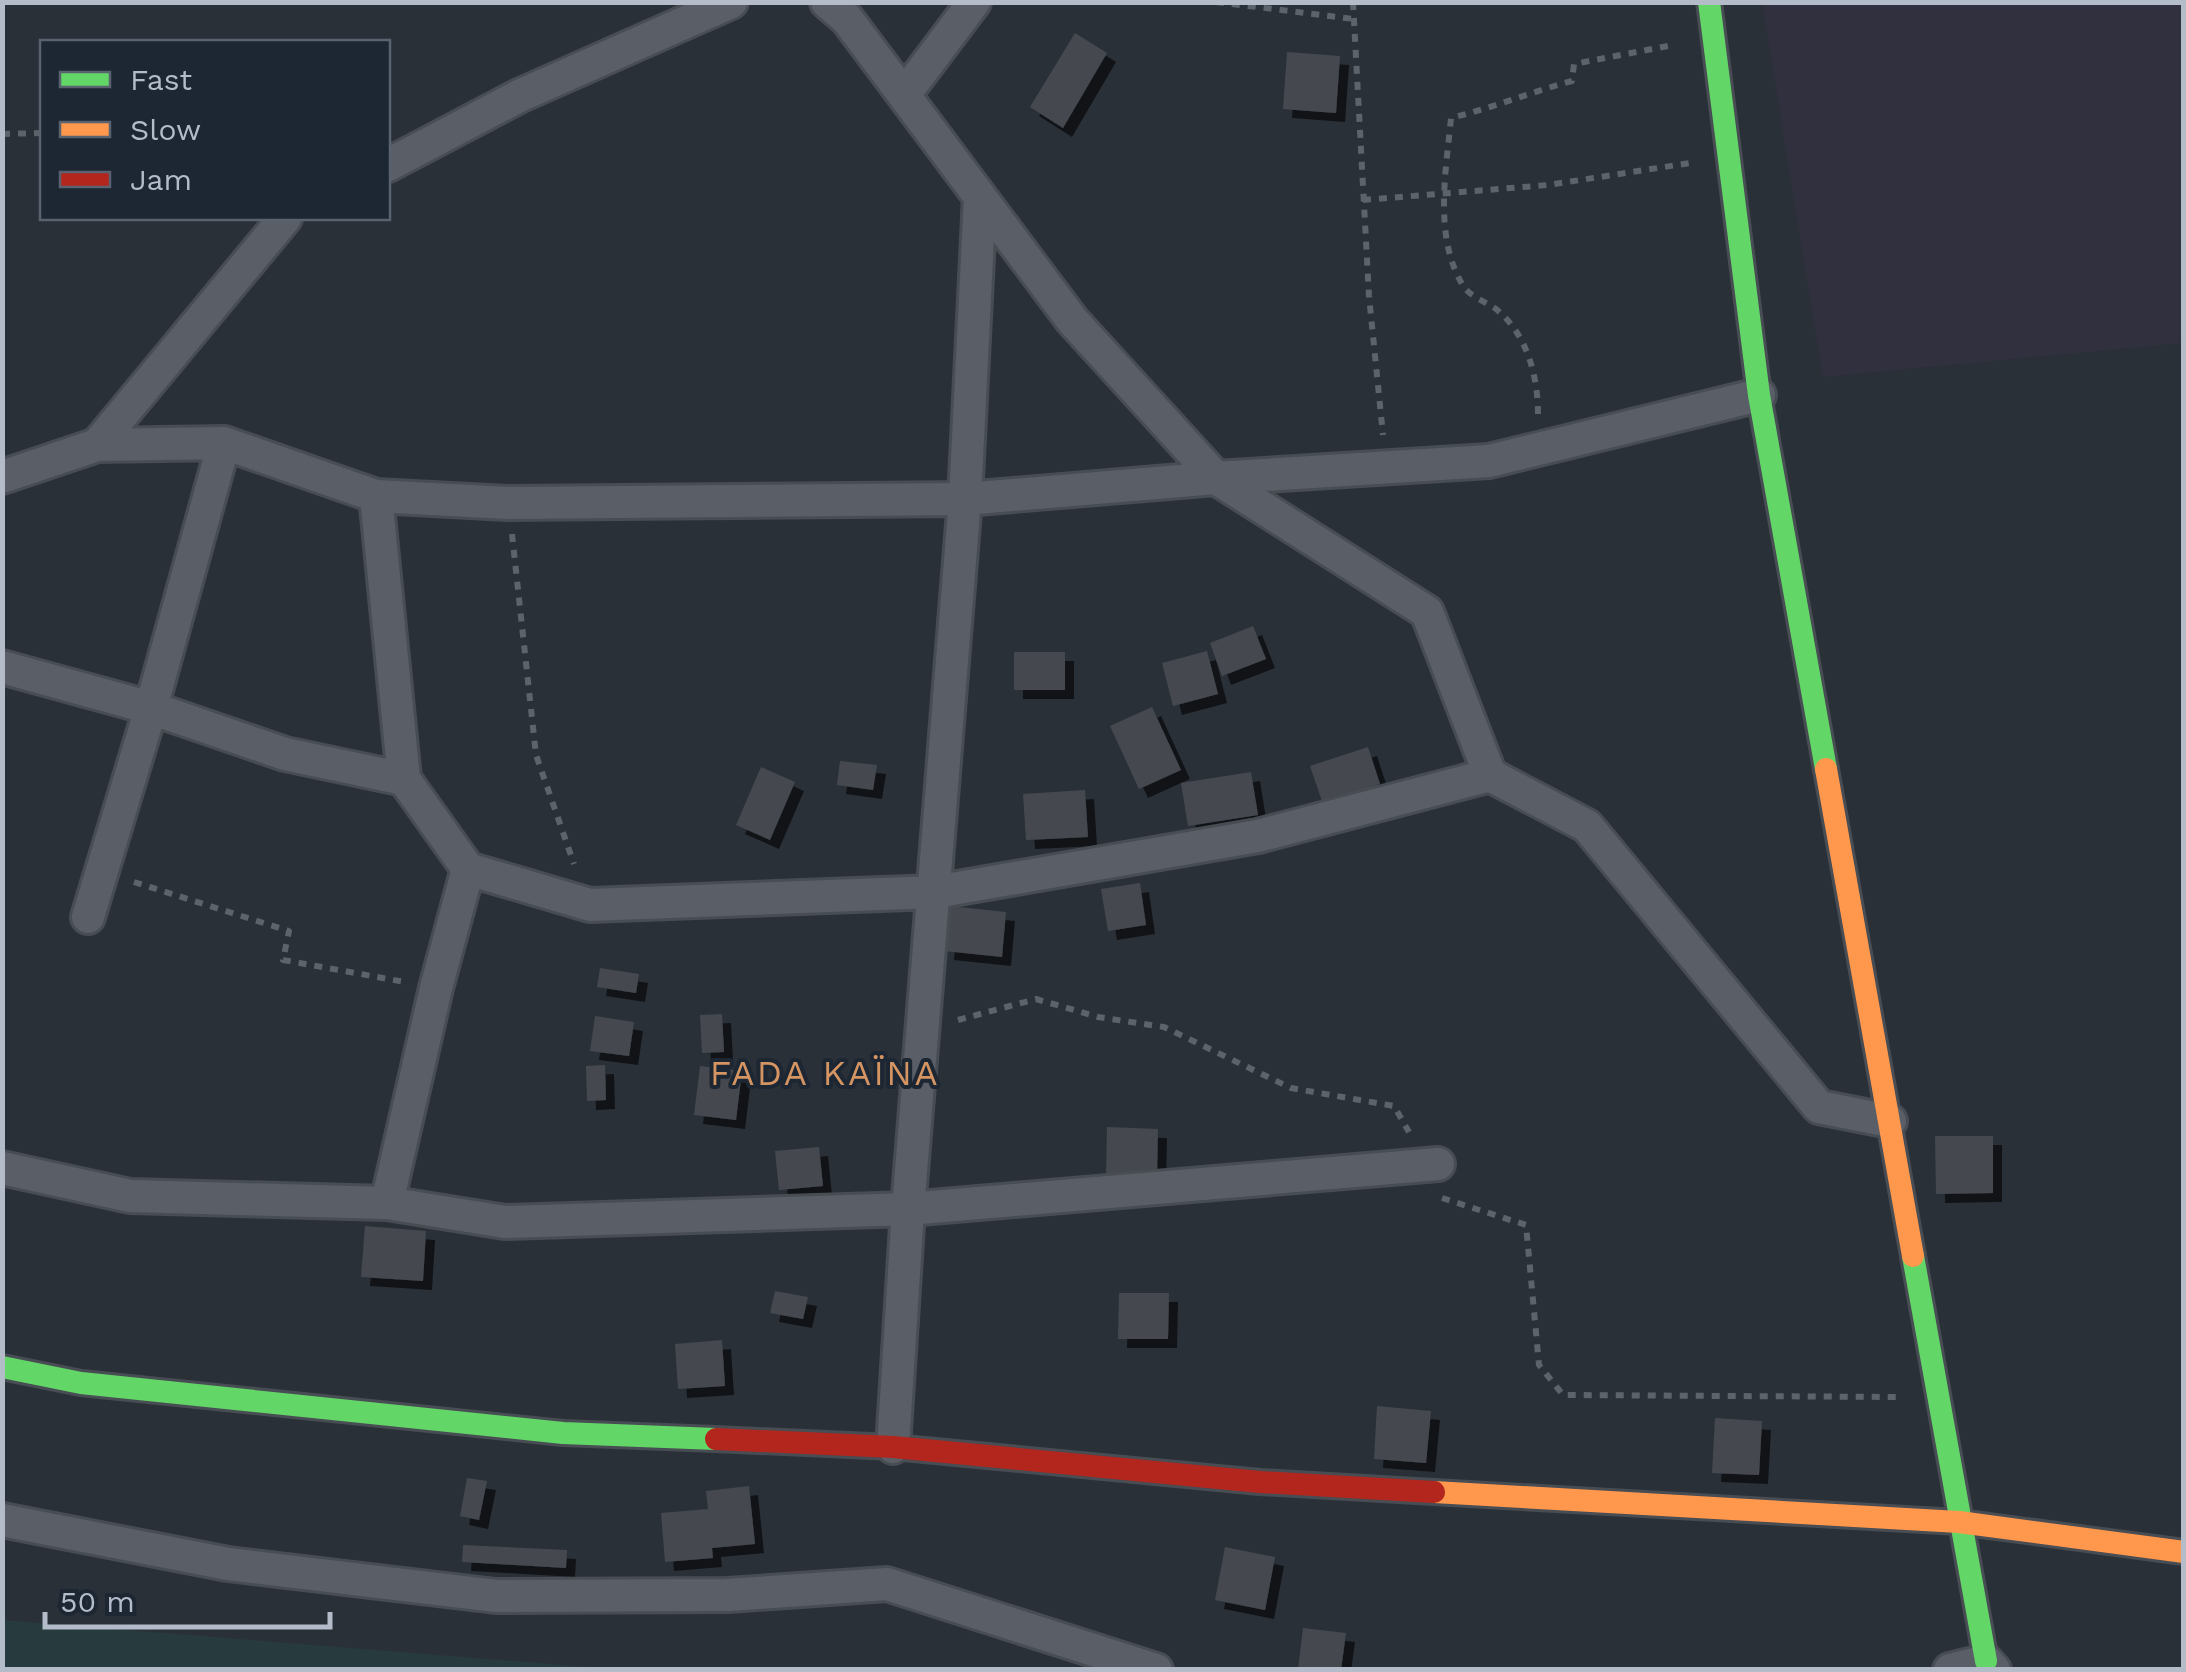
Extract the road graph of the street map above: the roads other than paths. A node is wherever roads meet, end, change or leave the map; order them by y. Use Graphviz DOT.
graph roads {
  1 [pos="731,2"];
  2 [pos="826,2"];
  3 [pos="974,2"];
  4 [pos="1708,2"];
  5 [pos="904,95"];
  6 [pos="390,165"];
  7 [pos="980,196"];
  8 [pos="284,220"];
  9 [pos="1759,395"];
  10 [pos="224,443"];
  11 [pos="97,445"];
  12 [pos="2,478"];
  13 [pos="1216,478"];
  14 [pos="376,496"];
  15 [pos="965,498"];
  16 [pos="2,667"];
  17 [pos="151,708"];
  18 [pos="1490,775"];
  19 [pos="404,779"];
  20 [pos="468,870"];
  21 [pos="935,892"];
  22 [pos="88,917"];
  23 [pos="1890,1122"];
  24 [pos="1438,1164"];
  25 [pos="2,1168"];
  26 [pos="388,1203"];
  27 [pos="908,1209"];
  28 [pos="2,1366"];
  29 [pos="893,1448"];
  30 [pos="2,1520"];
  31 [pos="1959,1522"];
  32 [pos="2184,1552"];
  33 [pos="1990,1665"];
  34 [pos="1156,1670"];
  35 [pos="1950,1670"];
  1 -- 6 [label="street"];
  2 -- 5 [label="street"];
  3 -- 5 [label="street"];
  4 -- 9 [label="street"];
  5 -- 7 [label="street"];
  7 -- 13 [label="street"];
  7 -- 15 [label="street"];
  8 -- 11 [label="street"];
  9 -- 13 [label="street"];
  9 -- 23 [label="street"];
  10 -- 11 [label="street"];
  10 -- 14 [label="street"];
  10 -- 17 [label="street"];
  11 -- 12 [label="street"];
  13 -- 15 [label="street"];
  13 -- 18 [label="street"];
  14 -- 15 [label="street"];
  14 -- 19 [label="street"];
  15 -- 21 [label="street"];
  16 -- 17 [label="street"];
  17 -- 19 [label="street"];
  17 -- 22 [label="street"];
  18 -- 21 [label="street"];
  18 -- 23 [label="street"];
  19 -- 20 [label="street"];
  20 -- 21 [label="street"];
  20 -- 26 [label="street"];
  21 -- 27 [label="street"];
  23 -- 31 [label="street"];
  24 -- 27 [label="street"];
  25 -- 26 [label="street"];
  26 -- 27 [label="street"];
  27 -- 29 [label="street"];
  28 -- 29 [label="street"];
  29 -- 31 [label="street"];
  30 -- 34 [label="street"];
  31 -- 32 [label="street"];
  31 -- 33 [label="street"];
  33 -- 35 [label="street"];
}
